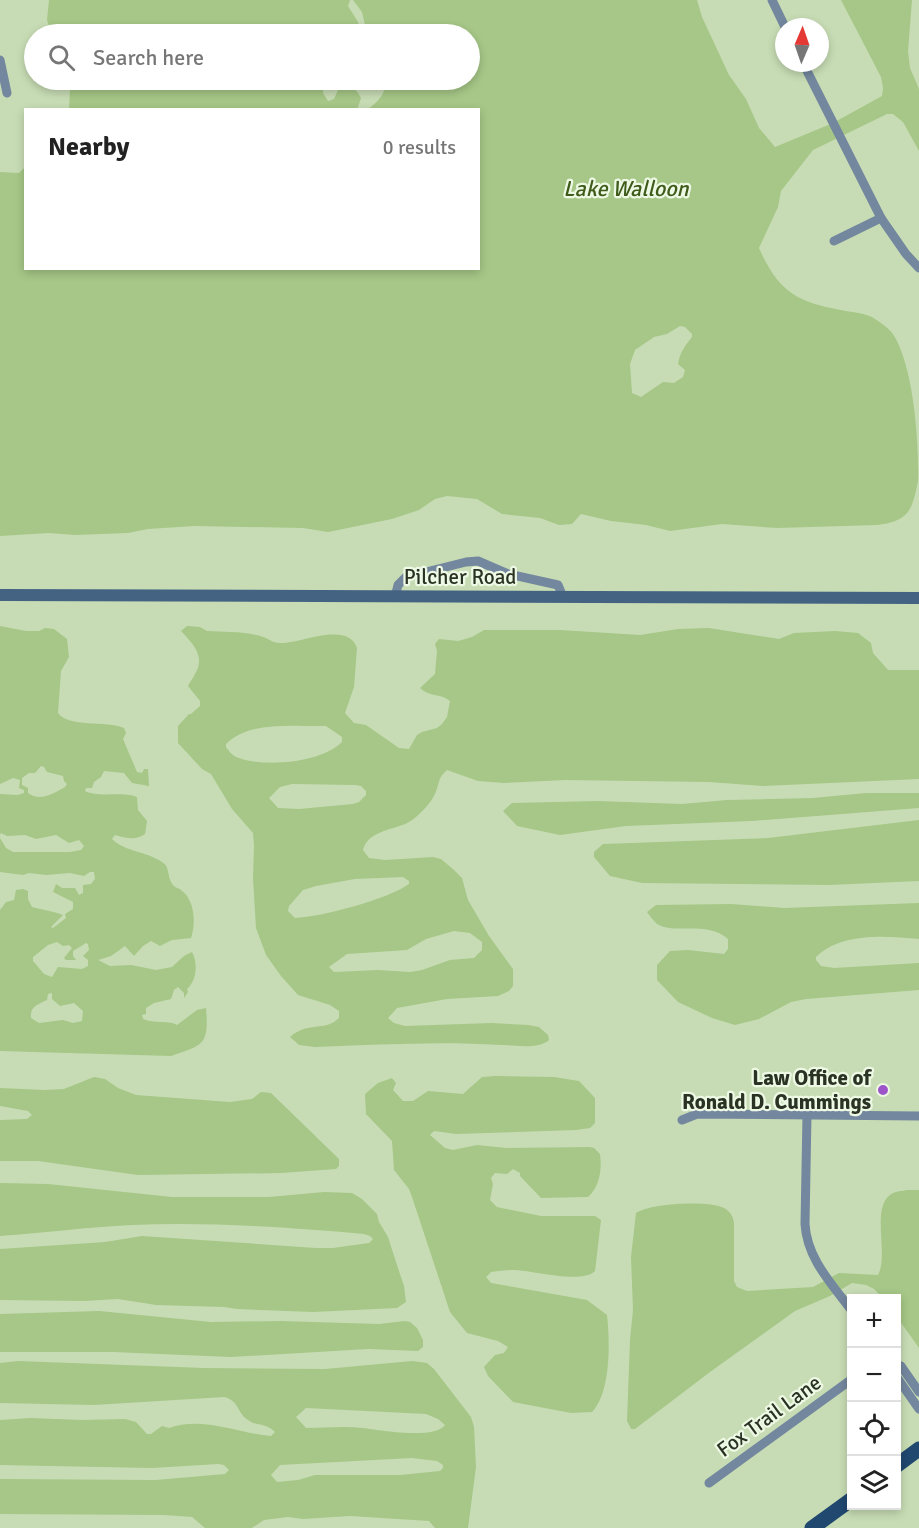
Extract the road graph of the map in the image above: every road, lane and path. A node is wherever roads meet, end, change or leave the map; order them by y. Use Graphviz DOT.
graph roads {
  1 [pos="772,0"];
  2 [pos="781,18"];
  3 [pos="0,60"];
  4 [pos="807,72"];
  5 [pos="7,93"];
  6 [pos="882,218"];
  7 [pos="834,241"];
  8 [pos="919,267"];
  9 [pos="0,595"];
  10 [pos="395,597"];
  11 [pos="563,597"];
  12 [pos="919,598"];
  13 [pos="807,1115"];
  14 [pos="919,1116"];
  15 [pos="682,1120"];
  16 [pos="847,1305"];
  17 [pos="901,1366"];
  18 [pos="901,1382"];
  19 [pos="847,1383"];
  20 [pos="919,1392"];
  21 [pos="919,1409"];
  22 [pos="919,1449"];
  23 [pos="901,1463"];
  24 [pos="709,1483"];
  25 [pos="847,1503"];
  26 [pos="814,1527"];
  1 -- 2 [label="street"];
  3 -- 5 [label="street"];
  4 -- 6 [label="street"];
  6 -- 7 [label="street"];
  6 -- 8 [label="street"];
  9 -- 10 [label="street, Pilcher Road"];
  10 -- 11 [label="street, Pilcher Road"];
  10 -- 11 [label="street"];
  11 -- 12 [label="street, Pilcher Road"];
  13 -- 14 [label="street"];
  13 -- 15 [label="street"];
  13 -- 16 [label="street"];
  17 -- 20 [label="street"];
  18 -- 21 [label="street"];
  19 -- 24 [label="street, Fox Trail Lane"];
  22 -- 23 [label="main road"];
  25 -- 26 [label="main road"];
}
